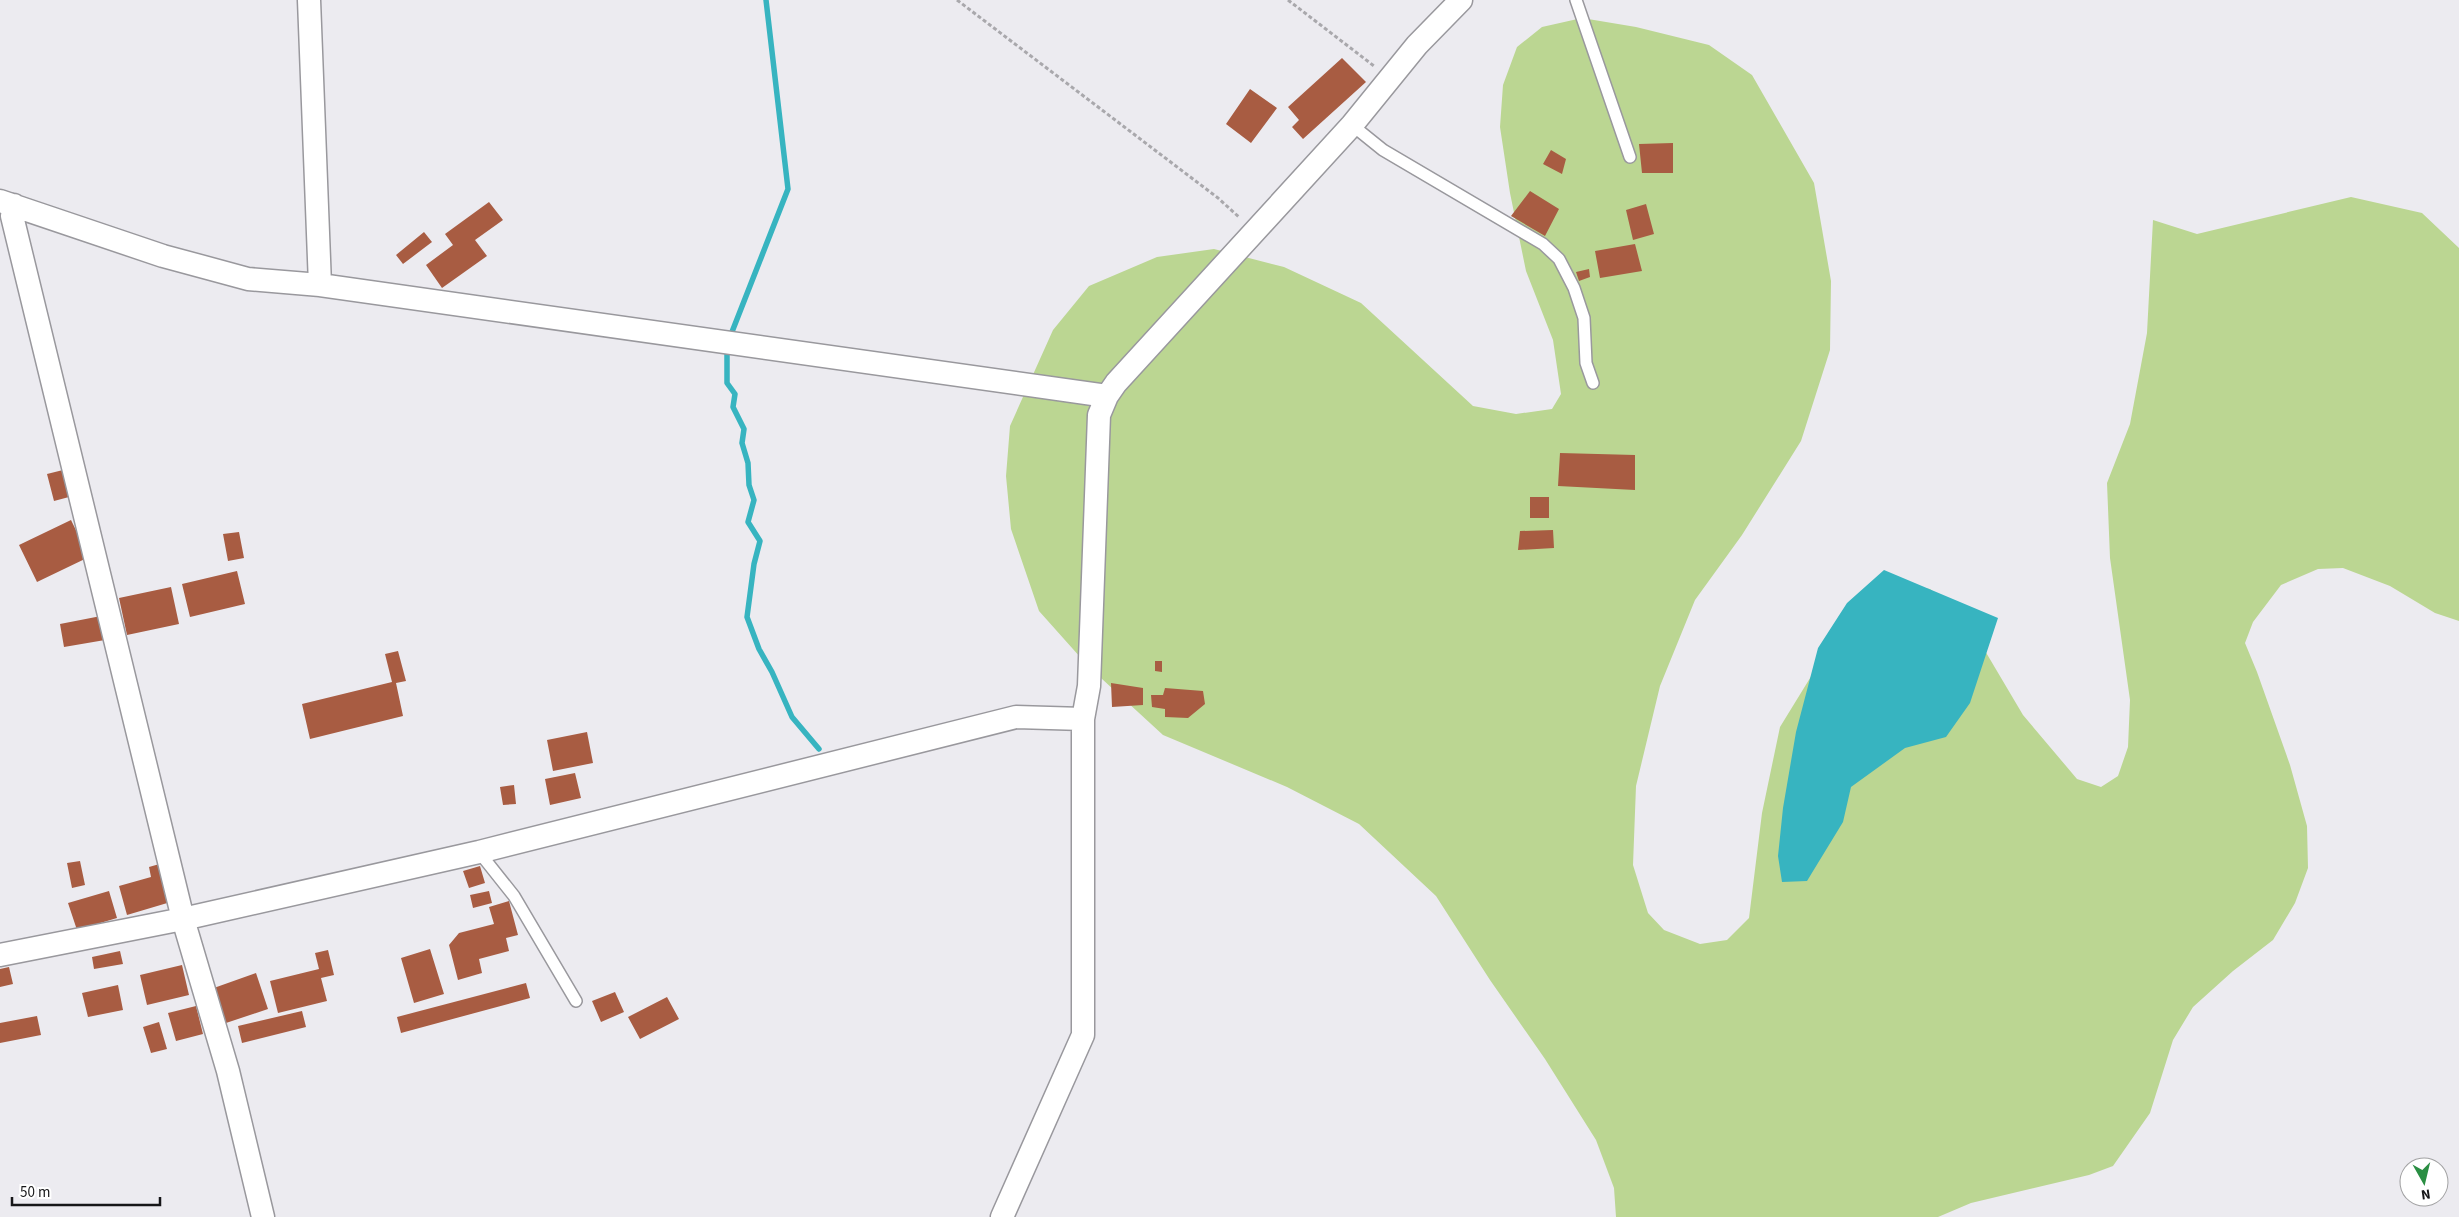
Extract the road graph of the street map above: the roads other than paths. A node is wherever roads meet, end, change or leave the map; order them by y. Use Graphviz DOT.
graph roads {
  1 [pos="309,0"];
  2 [pos="1461,0"];
  3 [pos="1576,0"];
  4 [pos="1352,125"];
  5 [pos="1630,157"];
  6 [pos="7,203"];
  7 [pos="320,285"];
  8 [pos="1594,383"];
  9 [pos="1106,396"];
  10 [pos="1082,719"];
  11 [pos="479,852"];
  12 [pos="183,919"];
  13 [pos="0,955"];
  14 [pos="576,1001"];
  15 [pos="263,1217"];
  16 [pos="1002,1217"];
  1 -- 7 [label="street"];
  2 -- 4 [label="street"];
  3 -- 5 [label="lane"];
  4 -- 8 [label="lane"];
  4 -- 9 [label="street"];
  6 -- 7 [label="street"];
  6 -- 12 [label="street"];
  7 -- 9 [label="street"];
  9 -- 10 [label="street"];
  10 -- 11 [label="street"];
  10 -- 16 [label="street"];
  11 -- 12 [label="street"];
  11 -- 14 [label="lane"];
  12 -- 13 [label="street"];
  12 -- 15 [label="street"];
}
